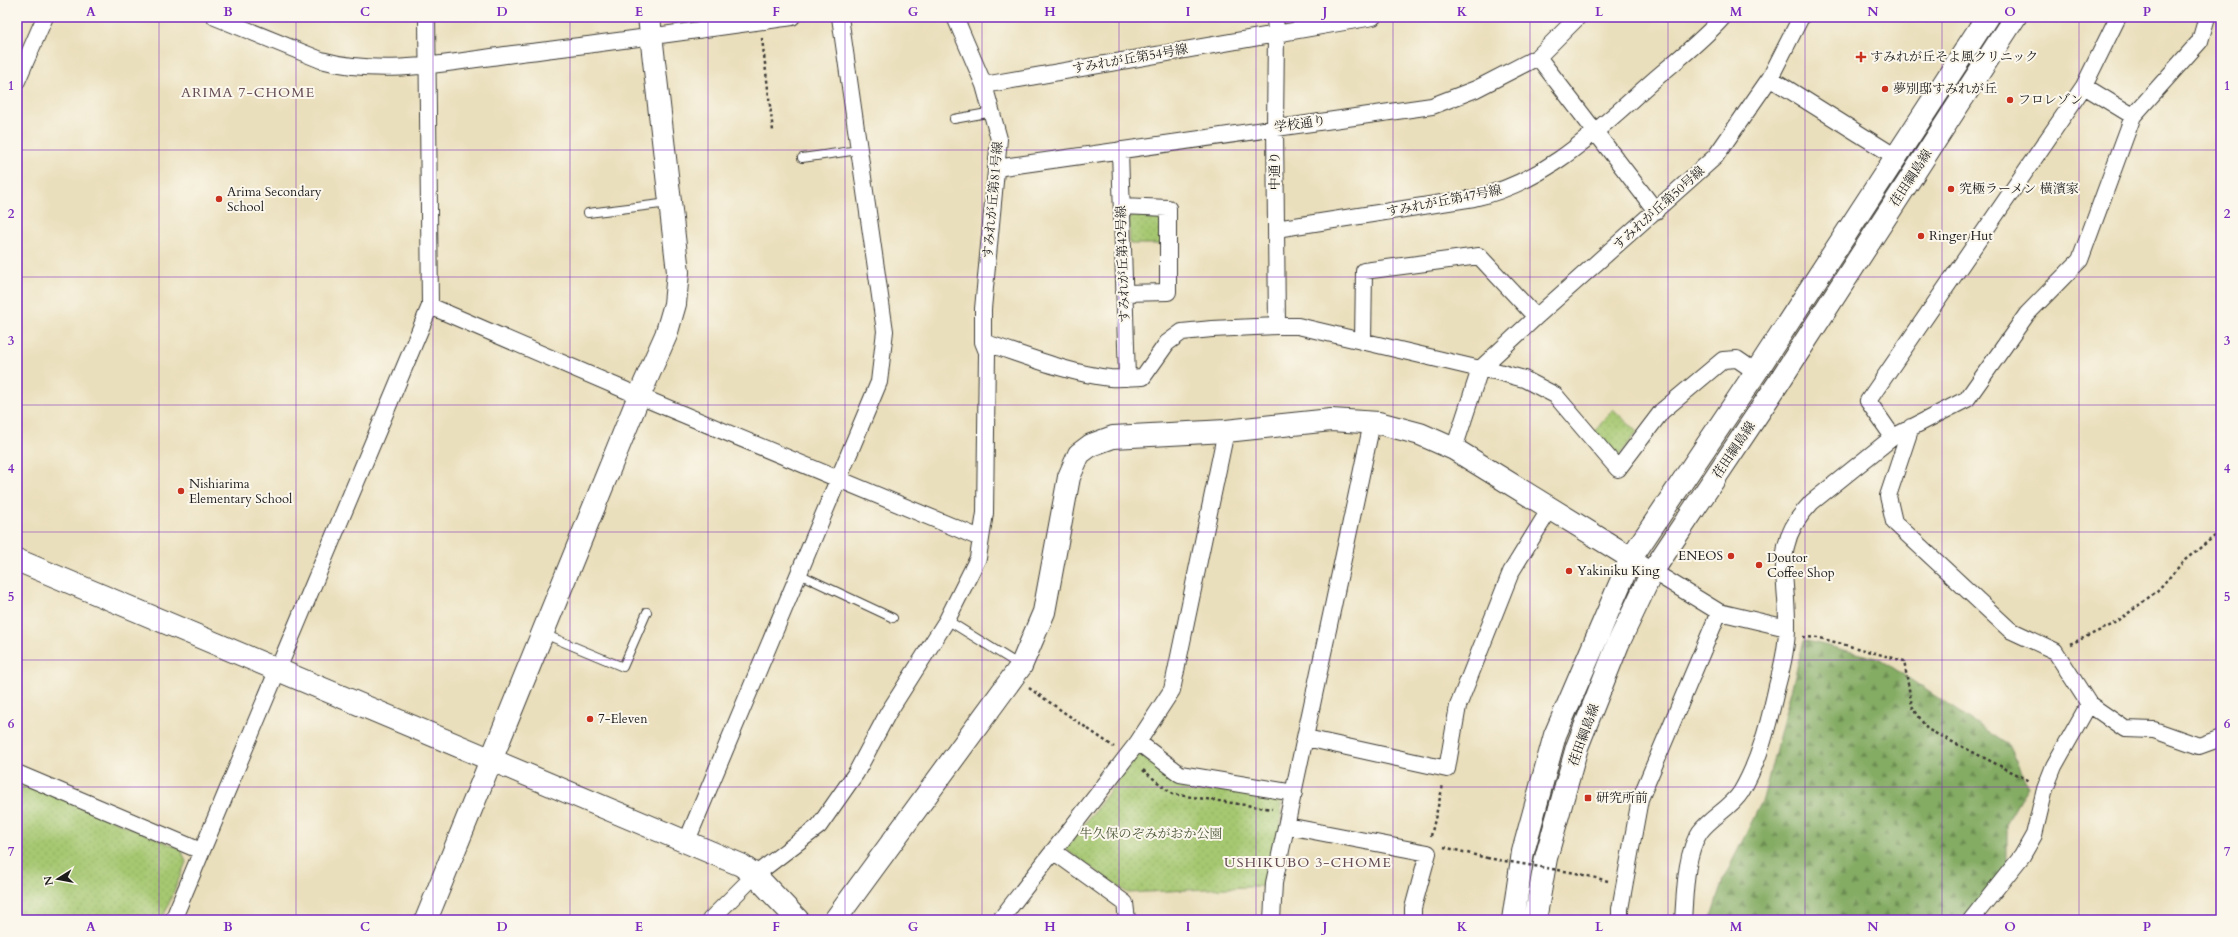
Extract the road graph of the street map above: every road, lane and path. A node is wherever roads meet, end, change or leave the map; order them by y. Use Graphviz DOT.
graph roads {
  1 [pos="45,17"];
  2 [pos="215,17"];
  3 [pos="426,17"];
  4 [pos="792,17"];
  5 [pos="840,17"];
  6 [pos="956,17"];
  7 [pos="1275,17"];
  8 [pos="1373,17"];
  9 [pos="1578,17"];
  10 [pos="1723,17"];
  11 [pos="1801,17"];
  12 [pos="1987,17"];
  13 [pos="2015,17"];
  14 [pos="2118,17"];
  15 [pos="2207,17"];
  16 [pos="760,22"];
  17 [pos="650,27"];
  18 [pos="1276,34"];
  19 [pos="1538,57"];
  20 [pos="427,64"];
  21 [pos="1770,78"];
  22 [pos="17,81"];
  23 [pos="984,85"];
  24 [pos="2084,86"];
  25 [pos="993,112"];
  26 [pos="2133,116"];
  27 [pos="954,119"];
  28 [pos="1275,127"];
  29 [pos="773,131"];
  30 [pos="1595,131"];
  31 [pos="859,150"];
  32 [pos="1120,150"];
  33 [pos="1896,157"];
  34 [pos="802,158"];
  35 [pos="996,168"];
  36 [pos="670,203"];
  37 [pos="1122,206"];
  38 [pos="1656,211"];
  39 [pos="588,213"];
  40 [pos="1276,229"];
  41 [pos="1124,293"];
  42 [pos="430,306"];
  43 [pos="1536,317"];
  44 [pos="1277,326"];
  45 [pos="983,342"];
  46 [pos="1363,342"];
  47 [pos="1480,369"];
  48 [pos="1756,372"];
  49 [pos="1127,378"];
  50 [pos="639,396"];
  51 [pos="1372,423"];
  52 [pos="1911,427"];
  53 [pos="1226,431"];
  54 [pos="1893,438"];
  55 [pos="1454,449"];
  56 [pos="839,480"];
  57 [pos="1551,507"];
  58 [pos="2221,530"];
  59 [pos="980,538"];
  60 [pos="1631,558"];
  61 [pos="17,560"];
  62 [pos="1652,572"];
  63 [pos="799,574"];
  64 [pos="647,612"];
  65 [pos="1719,612"];
  66 [pos="893,618"];
  67 [pos="947,620"];
  68 [pos="1787,632"];
  69 [pos="543,633"];
  70 [pos="2055,651"];
  71 [pos="278,670"];
  72 [pos="1018,672"];
  73 [pos="2090,704"];
  74 [pos="1306,738"];
  75 [pos="2221,738"];
  76 [pos="1138,742"];
  77 [pos="1127,756"];
  78 [pos="491,760"];
  79 [pos="1447,769"];
  80 [pos="17,773"];
  81 [pos="2044,789"];
  82 [pos="1294,793"];
  83 [pos="1287,826"];
  84 [pos="686,843"];
  85 [pos="1429,849"];
  86 [pos="202,851"];
  87 [pos="1053,851"];
  88 [pos="755,875"];
  89 [pos="1626,885"];
  90 [pos="173,920"];
  91 [pos="426,920"];
  92 [pos="710,920"];
  93 [pos="798,920"];
  94 [pos="835,920"];
  95 [pos="1000,920"];
  96 [pos="1127,920"];
  97 [pos="1272,920"];
  98 [pos="1413,920"];
  99 [pos="1513,920"];
  100 [pos="1535,920"];
  101 [pos="1620,920"];
  102 [pos="1683,920"];
  103 [pos="1971,920"];
  1 -- 22 [label="street"];
  2 -- 20 [label="street"];
  3 -- 20 [label="street"];
  4 -- 16 [label="street"];
  5 -- 31 [label="street"];
  6 -- 23 [label="street, すみれが丘第81号線"];
  7 -- 18 [label="street, 中通り"];
  8 -- 18 [label="street, すみれが丘第54号線"];
  9 -- 19 [label="street, 学校通り"];
  10 -- 30 [label="street, すみれが丘第47号線"];
  11 -- 21 [label="street, すみれが丘第50号線"];
  12 -- 33 [label="street, 荏田綱島線"];
  13 -- 62 [label="street, 荏田綱島線"];
  14 -- 24 [label="street"];
  15 -- 26 [label="street"];
  16 -- 17 [label="street"];
  16 -- 29 [label="path"];
  17 -- 20 [label="street"];
  17 -- 36 [label="street"];
  18 -- 23 [label="street, すみれが丘第54号線"];
  18 -- 28 [label="street, 中通り"];
  19 -- 28 [label="street, 学校通り"];
  19 -- 30 [label="street"];
  20 -- 42 [label="street"];
  21 -- 33 [label="street"];
  21 -- 38 [label="street, すみれが丘第50号線"];
  23 -- 25 [label="street, すみれが丘第81号線"];
  24 -- 26 [label="street"];
  24 -- 54 [label="street"];
  25 -- 27 [label="lane"];
  25 -- 35 [label="street, すみれが丘第81号線"];
  26 -- 52 [label="street"];
  28 -- 32 [label="street, 学校通り"];
  28 -- 40 [label="street, 中通り"];
  30 -- 38 [label="street"];
  30 -- 40 [label="street, すみれが丘第47号線"];
  31 -- 34 [label="lane"];
  31 -- 56 [label="street"];
  32 -- 35 [label="street, 学校通り"];
  32 -- 37 [label="street, すみれが丘第42号線"];
  33 -- 48 [label="street, 荏田綱島線"];
  35 -- 45 [label="street, すみれが丘第81号線"];
  36 -- 39 [label="lane"];
  36 -- 50 [label="street"];
  37 -- 41 [label="street, すみれが丘第42号線"];
  37 -- 41 [label="street"];
  38 -- 43 [label="street, すみれが丘第50号線"];
  40 -- 44 [label="street, 中通り"];
  41 -- 49 [label="street, すみれが丘第42号線"];
  42 -- 50 [label="street"];
  42 -- 71 [label="street"];
  43 -- 46 [label="street"];
  43 -- 47 [label="street, すみれが丘第50号線"];
  44 -- 46 [label="street"];
  44 -- 49 [label="street"];
  45 -- 49 [label="street"];
  45 -- 59 [label="street, すみれが丘第81号線"];
  46 -- 47 [label="street"];
  47 -- 48 [label="street"];
  47 -- 55 [label="street"];
  48 -- 60 [label="street, 荏田綱島線"];
  50 -- 56 [label="street"];
  50 -- 69 [label="street"];
  51 -- 53 [label="street"];
  51 -- 55 [label="street"];
  51 -- 74 [label="street"];
  52 -- 54 [label="street"];
  52 -- 70 [label="street"];
  53 -- 72 [label="street"];
  53 -- 76 [label="street"];
  54 -- 68 [label="street"];
  55 -- 57 [label="street"];
  56 -- 59 [label="street"];
  56 -- 63 [label="street"];
  57 -- 60 [label="street"];
  57 -- 79 [label="street"];
  58 -- 70 [label="path"];
  59 -- 67 [label="street, すみれが丘第81号線"];
  60 -- 62 [label="street"];
  60 -- 99 [label="street, 荏田綱島線"];
  61 -- 71 [label="street"];
  62 -- 65 [label="street"];
  62 -- 100 [label="street, 荏田綱島線"];
  63 -- 66 [label="lane"];
  63 -- 84 [label="street"];
  64 -- 69 [label="lane"];
  65 -- 68 [label="street"];
  65 -- 89 [label="street"];
  67 -- 72 [label="lane"];
  67 -- 88 [label="street, すみれが丘第81号線"];
  68 -- 81 [label="path"];
  68 -- 102 [label="street"];
  69 -- 78 [label="street"];
  70 -- 73 [label="street"];
  71 -- 78 [label="street"];
  71 -- 86 [label="street"];
  72 -- 77 [label="path"];
  72 -- 94 [label="street"];
  73 -- 75 [label="street"];
  73 -- 81 [label="street"];
  74 -- 79 [label="street"];
  74 -- 82 [label="street"];
  76 -- 77 [label="street"];
  76 -- 82 [label="street"];
  77 -- 87 [label="street"];
  78 -- 84 [label="street"];
  78 -- 91 [label="street"];
  79 -- 85 [label="path"];
  80 -- 86 [label="street"];
  81 -- 103 [label="street"];
  82 -- 83 [label="street"];
  83 -- 85 [label="street"];
  83 -- 97 [label="street"];
  84 -- 88 [label="street"];
  85 -- 89 [label="path, bridge"];
  85 -- 98 [label="street"];
  86 -- 90 [label="street"];
  87 -- 95 [label="street"];
  87 -- 96 [label="street"];
  88 -- 92 [label="street, すみれが丘第81号線"];
  88 -- 93 [label="street"];
  89 -- 101 [label="street"];
}
